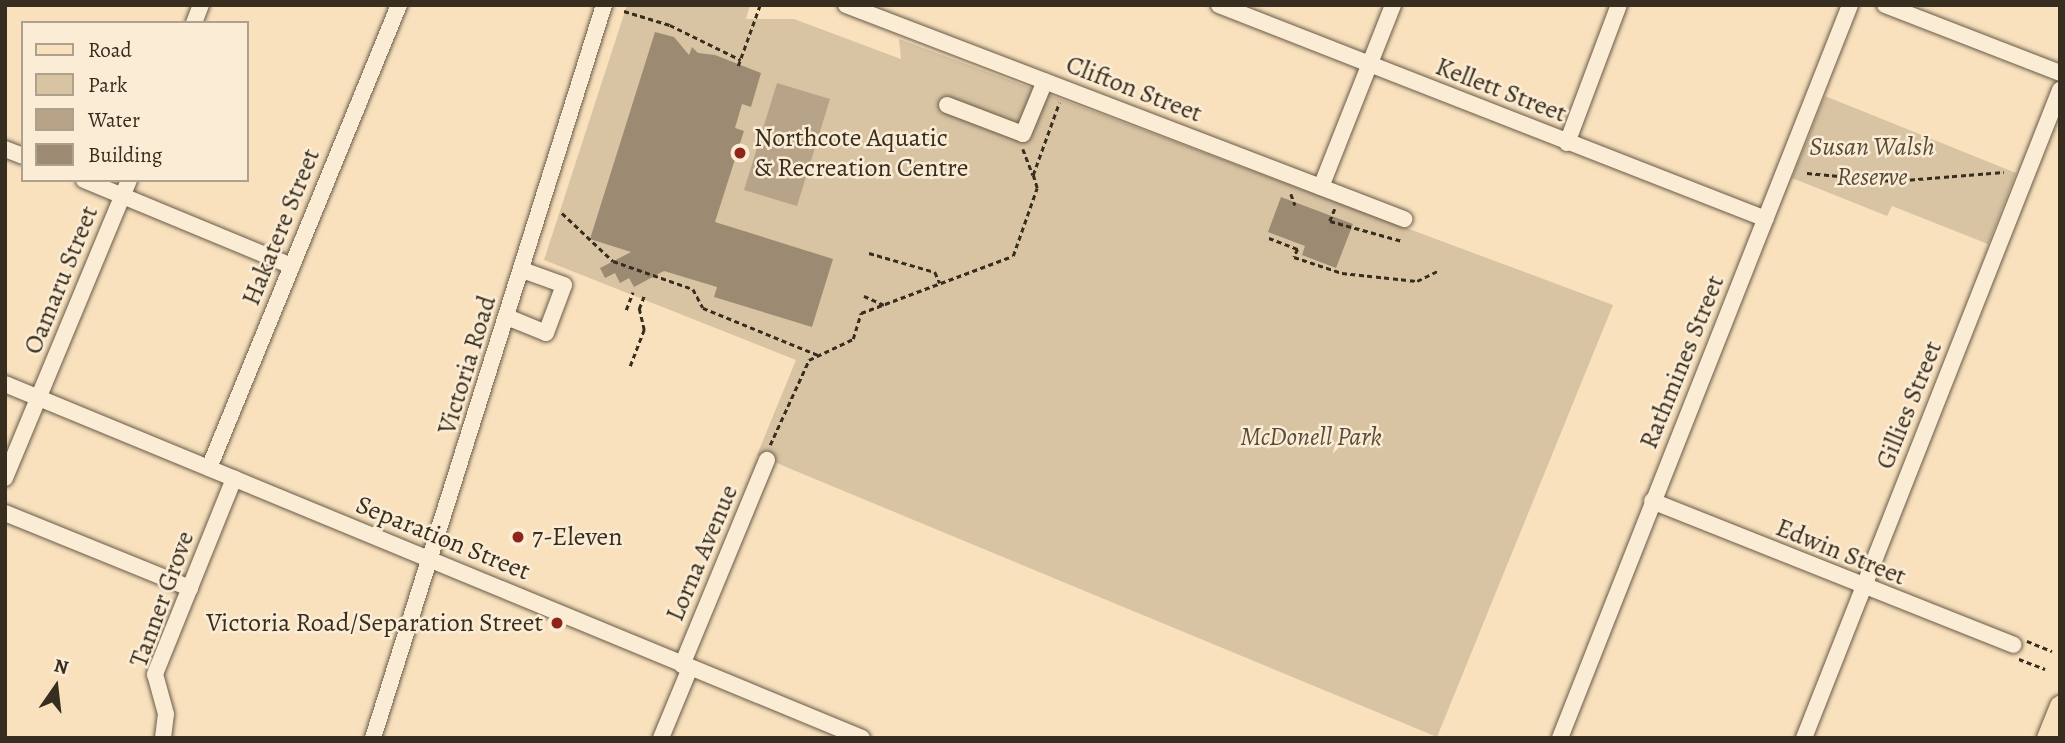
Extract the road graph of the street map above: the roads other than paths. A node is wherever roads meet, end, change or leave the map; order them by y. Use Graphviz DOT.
graph roads {
  1 [pos="399,5"];
  2 [pos="604,5"];
  3 [pos="846,5"];
  4 [pos="1219,5"];
  5 [pos="1393,5"];
  6 [pos="1619,5"];
  7 [pos="1850,5"];
  8 [pos="1885,5"];
  9 [pos="1369,65"];
  10 [pos="2060,73"];
  11 [pos="1045,81"];
  12 [pos="2060,90"];
  13 [pos="947,105"];
  14 [pos="1567,143"];
  15 [pos="94,182"];
  16 [pos="1321,187"];
  17 [pos="126,188"];
  18 [pos="1404,219"];
  19 [pos="1766,219"];
  20 [pos="292,266"];
  21 [pos="522,270"];
  22 [pos="507,317"];
  23 [pos="5,384"];
  24 [pos="39,398"];
  25 [pos="767,460"];
  26 [pos="209,468"];
  27 [pos="5,478"];
  28 [pos="234,478"];
  29 [pos="1652,501"];
  30 [pos="5,513"];
  31 [pos="432,560"];
  32 [pos="190,588"];
  33 [pos="1863,589"];
  34 [pos="2013,645"];
  35 [pos="686,666"];
  36 [pos="2060,705"];
  37 [pos="163,738"];
  38 [pos="373,738"];
  39 [pos="661,738"];
  40 [pos="862,738"];
  41 [pos="1559,738"];
  42 [pos="1804,738"];
  43 [pos="2047,738"];
  1 -- 20 [label="street, Hakatere Street"];
  2 -- 21 [label="street, Victoria Road"];
  3 -- 11 [label="street, Clifton Street"];
  4 -- 9 [label="street, Kellett Street"];
  5 -- 9 [label="street"];
  6 -- 14 [label="street"];
  7 -- 19 [label="street, Rathmines Street"];
  8 -- 10 [label="street"];
  9 -- 14 [label="street, Kellett Street"];
  9 -- 16 [label="street"];
  11 -- 13 [label="street"];
  11 -- 16 [label="street, Clifton Street"];
  12 -- 33 [label="street, Gillies Street"];
  14 -- 19 [label="street, Kellett Street"];
  15 -- 17 [label="street"];
  16 -- 18 [label="street, Clifton Street"];
  17 -- 20 [label="street"];
  17 -- 24 [label="street, Oamaru Street"];
  19 -- 29 [label="street, Rathmines Street"];
  20 -- 26 [label="street, Hakatere Street"];
  21 -- 22 [label="street, Victoria Road"];
  21 -- 22 [label="street"];
  22 -- 31 [label="street, Victoria Road"];
  23 -- 24 [label="street, Separation Street"];
  24 -- 26 [label="street, Separation Street"];
  24 -- 27 [label="street, Oamaru Street"];
  25 -- 35 [label="street, Lorna Avenue"];
  26 -- 28 [label="street, Separation Street"];
  28 -- 31 [label="street, Separation Street"];
  28 -- 32 [label="street, Tanner Grove"];
  29 -- 33 [label="street, Edwin Street"];
  29 -- 41 [label="street, Rathmines Street"];
  30 -- 32 [label="street"];
  31 -- 35 [label="street, Separation Street"];
  31 -- 38 [label="street, Victoria Road"];
  32 -- 37 [label="street, Tanner Grove"];
  33 -- 34 [label="street, Edwin Street"];
  33 -- 42 [label="street, Gillies Street"];
  35 -- 39 [label="street, Lorna Avenue"];
  35 -- 40 [label="street, Separation Street"];
  36 -- 43 [label="main road"];
}
